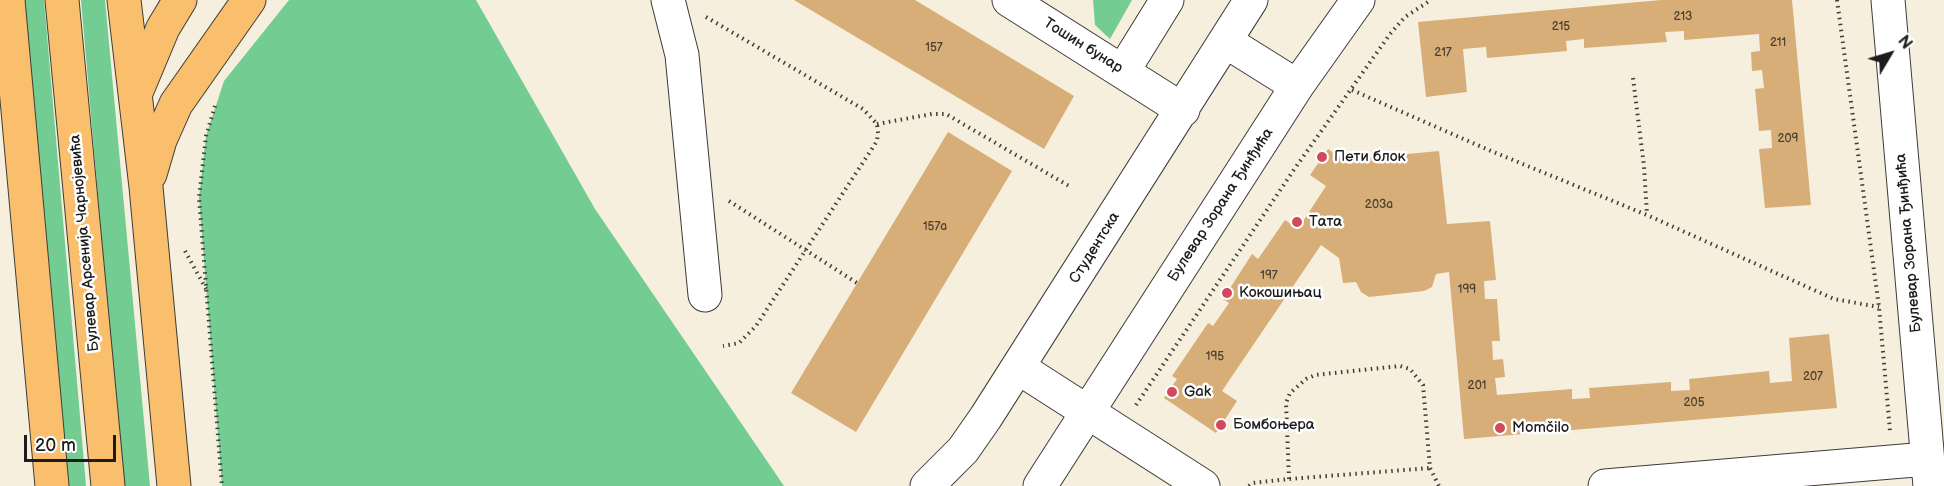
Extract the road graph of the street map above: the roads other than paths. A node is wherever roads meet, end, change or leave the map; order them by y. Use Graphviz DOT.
graph roads {
  1 [pos="8,0"];
  2 [pos="62,0"];
  3 [pos="124,0"];
  4 [pos="180,0"];
  5 [pos="249,0"];
  6 [pos="1009,0"];
  7 [pos="1167,0"];
  8 [pos="1251,0"];
  9 [pos="1358,0"];
  10 [pos="1888,0"];
  11 [pos="683,6"];
  12 [pos="1225,41"];
  13 [pos="1123,71"];
  14 [pos="1297,86"];
  15 [pos="136,91"];
  16 [pos="1170,101"];
  17 [pos="146,187"];
  18 [pos="705,295"];
  19 [pos="1019,368"];
  20 [pos="1088,413"];
  21 [pos="1928,472"];
  22 [pos="52,486"];
  23 [pos="108,486"];
  24 [pos="174,486"];
  25 [pos="927,486"];
  26 [pos="1040,486"];
  27 [pos="1203,486"];
  28 [pos="1605,486"];
  1 -- 22 [label="highway"];
  2 -- 23 [label="highway, Булевар Арсенија Чарнојевића"];
  3 -- 15 [label="highway"];
  4 -- 15 [label="highway"];
  5 -- 17 [label="highway"];
  6 -- 13 [label="street, Тошин бунар"];
  7 -- 13 [label="street"];
  8 -- 12 [label="street, Студентска"];
  9 -- 14 [label="street, Булевар Зорана Ђинђића"];
  10 -- 21 [label="street, Булевар Зорана Ђинђића"];
  11 -- 18 [label="street"];
  12 -- 14 [label="street"];
  12 -- 16 [label="street, Студентска"];
  13 -- 16 [label="street, Тошин бунар"];
  14 -- 20 [label="street, Булевар Зорана Ђинђића"];
  15 -- 17 [label="highway"];
  16 -- 19 [label="street, Студентска"];
  17 -- 24 [label="highway"];
  19 -- 20 [label="street"];
  19 -- 25 [label="street, Студентска"];
  20 -- 26 [label="street"];
  20 -- 27 [label="street"];
  21 -- 28 [label="street"];
}
